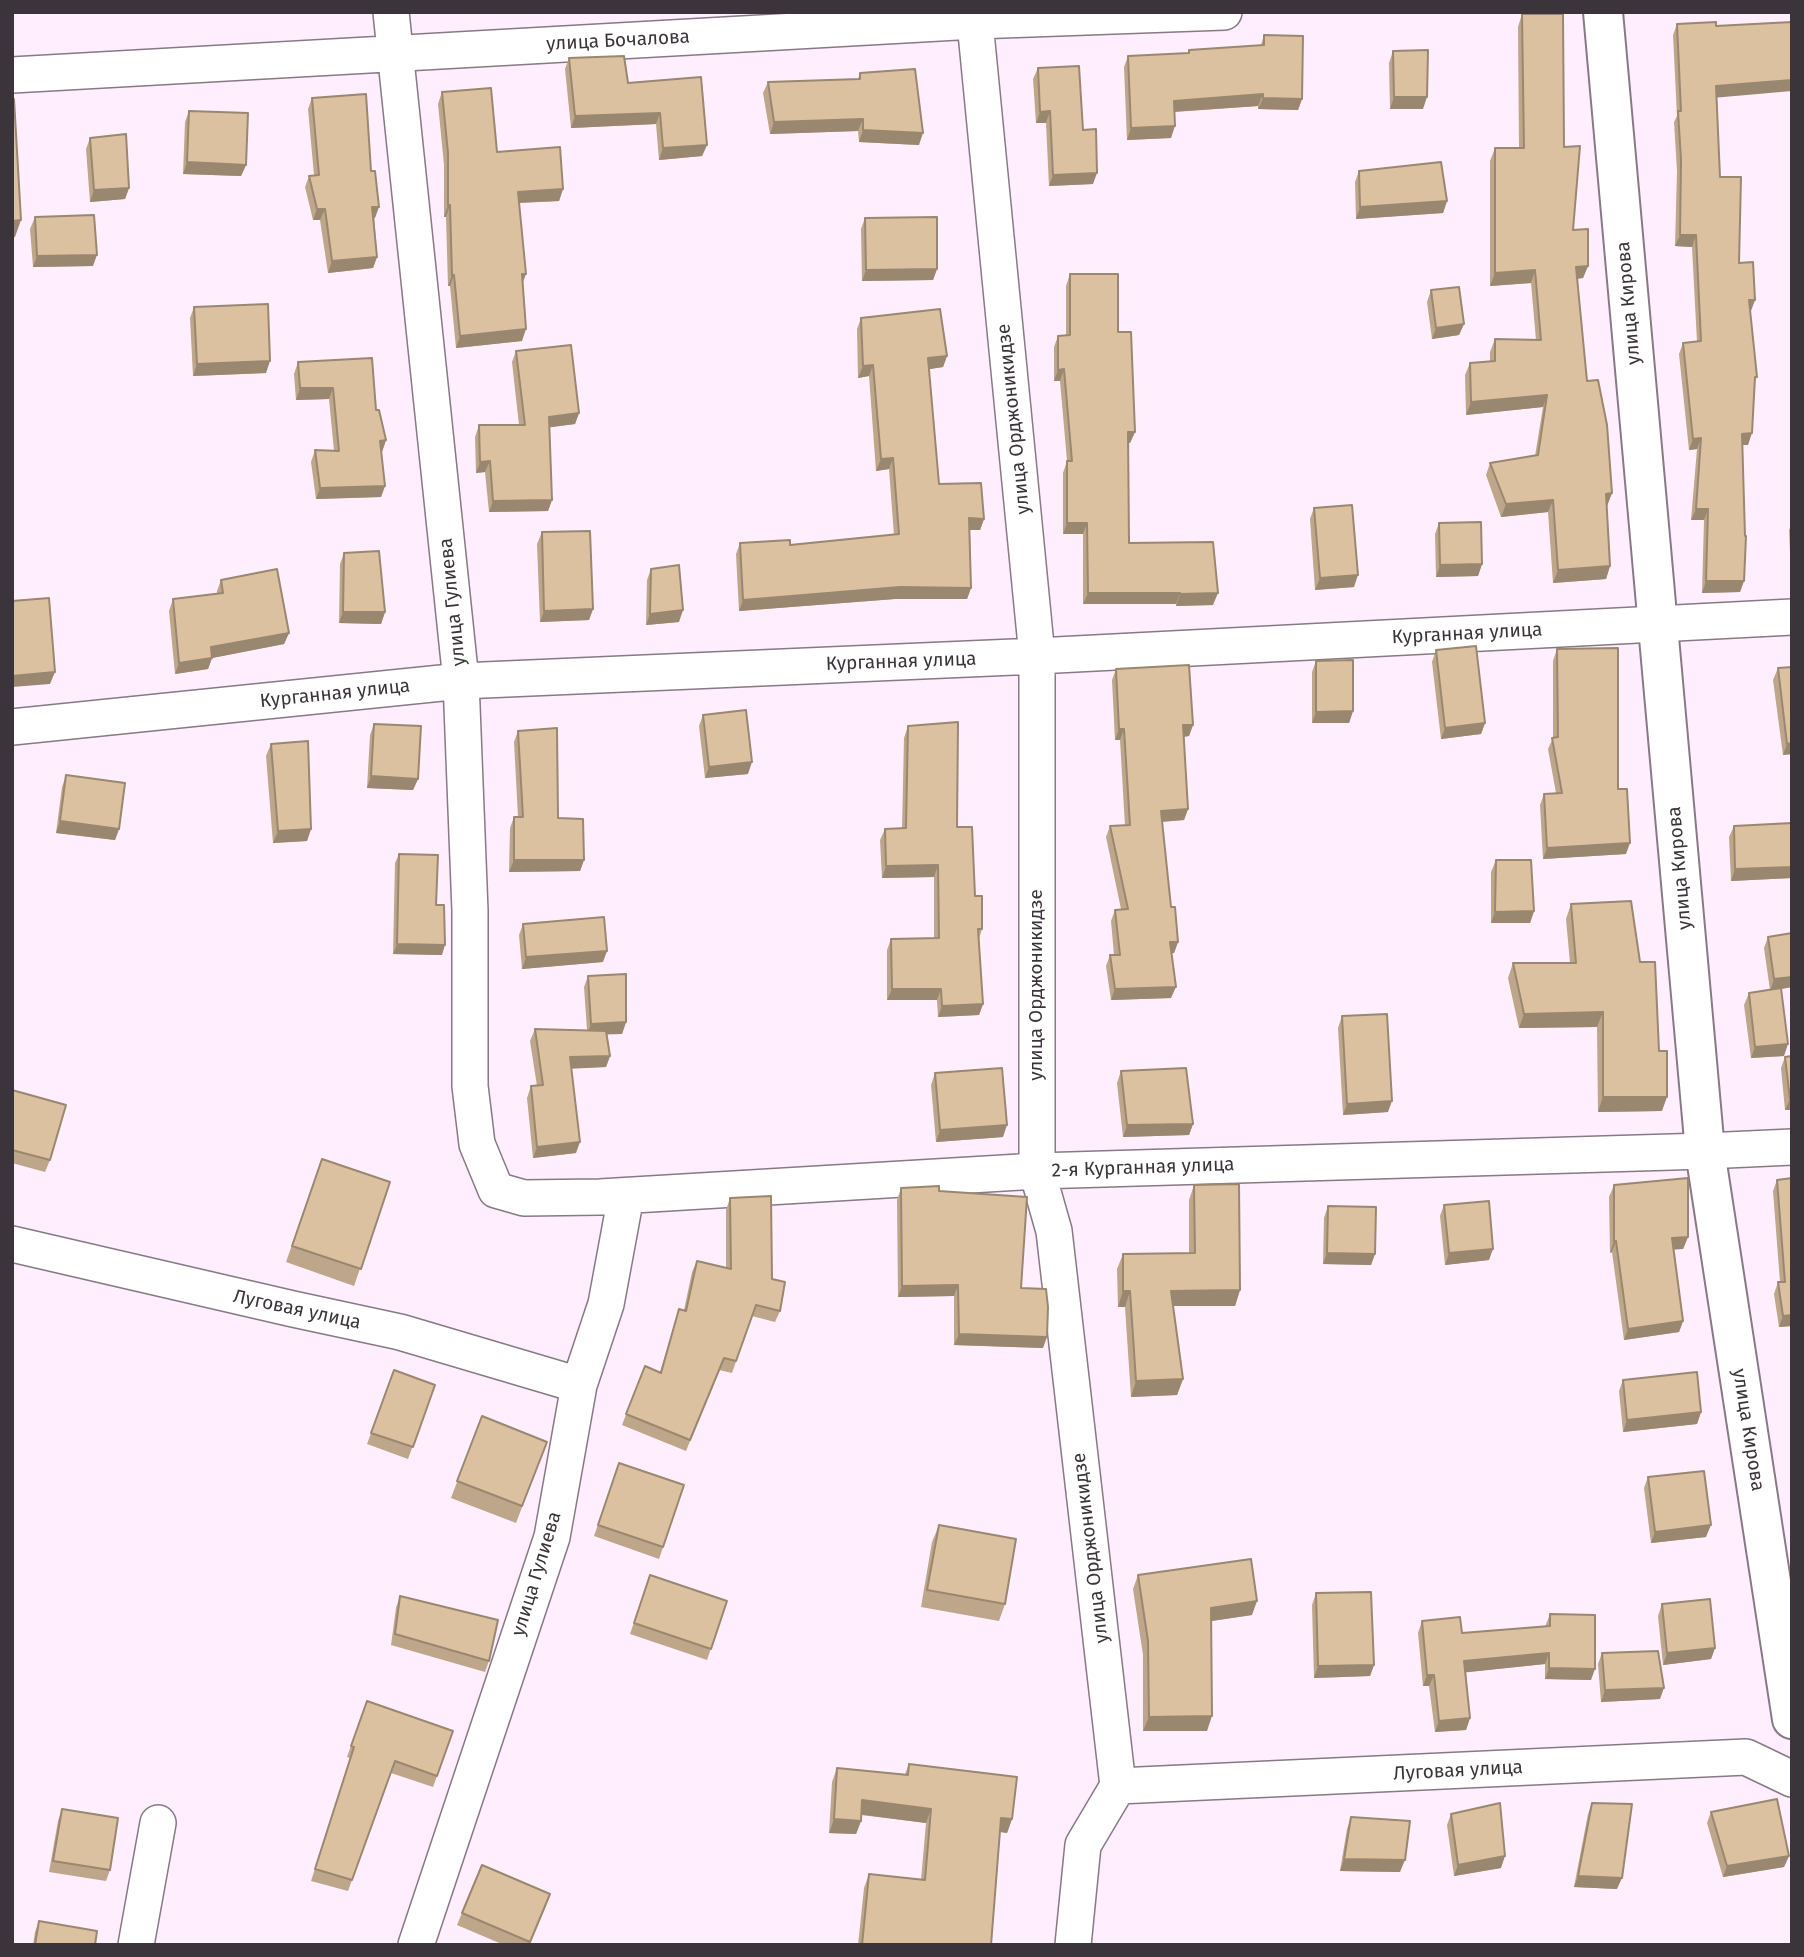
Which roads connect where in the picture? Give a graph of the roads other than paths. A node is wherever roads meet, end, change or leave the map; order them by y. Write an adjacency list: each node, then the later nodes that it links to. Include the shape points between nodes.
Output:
1 (391, 12): 5 (street, улица Гулиева)
2 (1224, 12): 4 (street, улица Бочалова)
3 (1603, 12): 8 (street, улица Кирова)
4 (974, 17): 5 (street, улица Бочалова); 9 (street, улица Орджоникидзе)
5 (395, 54): 6 (street, улица Бочалова); 10 (street, улица Гулиева)
6 (12, 75)
7 (1792, 617): 8 (street, Курганная улица)
8 (1658, 624): 9 (street, Курганная улица); 13 (street, улица Кирова)
9 (1037, 656): 10 (street, Курганная улица); 14 (street, улица Орджоникидзе)
10 (461, 681): 11 (street, Курганная улица); 15 (street, улица Гулиева, via 470,911 470,1086 477,1144)
11 (12, 727)
12 (1792, 1147): 13 (street, 2-я Курганная улица)
13 (1705, 1151): 14 (street, 2-я Курганная улица); 19 (street, улица Кирова)
14 (1037, 1171): 16 (street, 2-я Курганная улица); 21 (street, улица Орджоникидзе, via 1054,1231)
15 (496, 1190): 16 (street, 2-я Курганная улица, via 524,1198)
16 (626, 1195): 18 (street, улица Гулиева, via 606,1304)
17 (12, 1244): 18 (street, Луговая улица, via 400,1332)
18 (579, 1385): 24 (street, улица Гулиева, via 552,1537)
19 (1792, 1719)
20 (1792, 1779): 21 (street, Луговая улица, via 1746,1757)
21 (1118, 1786): 25 (street, via 1083,1845)
22 (158, 1823): 23 (street)
23 (136, 1945)
24 (416, 1945)
25 (1073, 1945)

